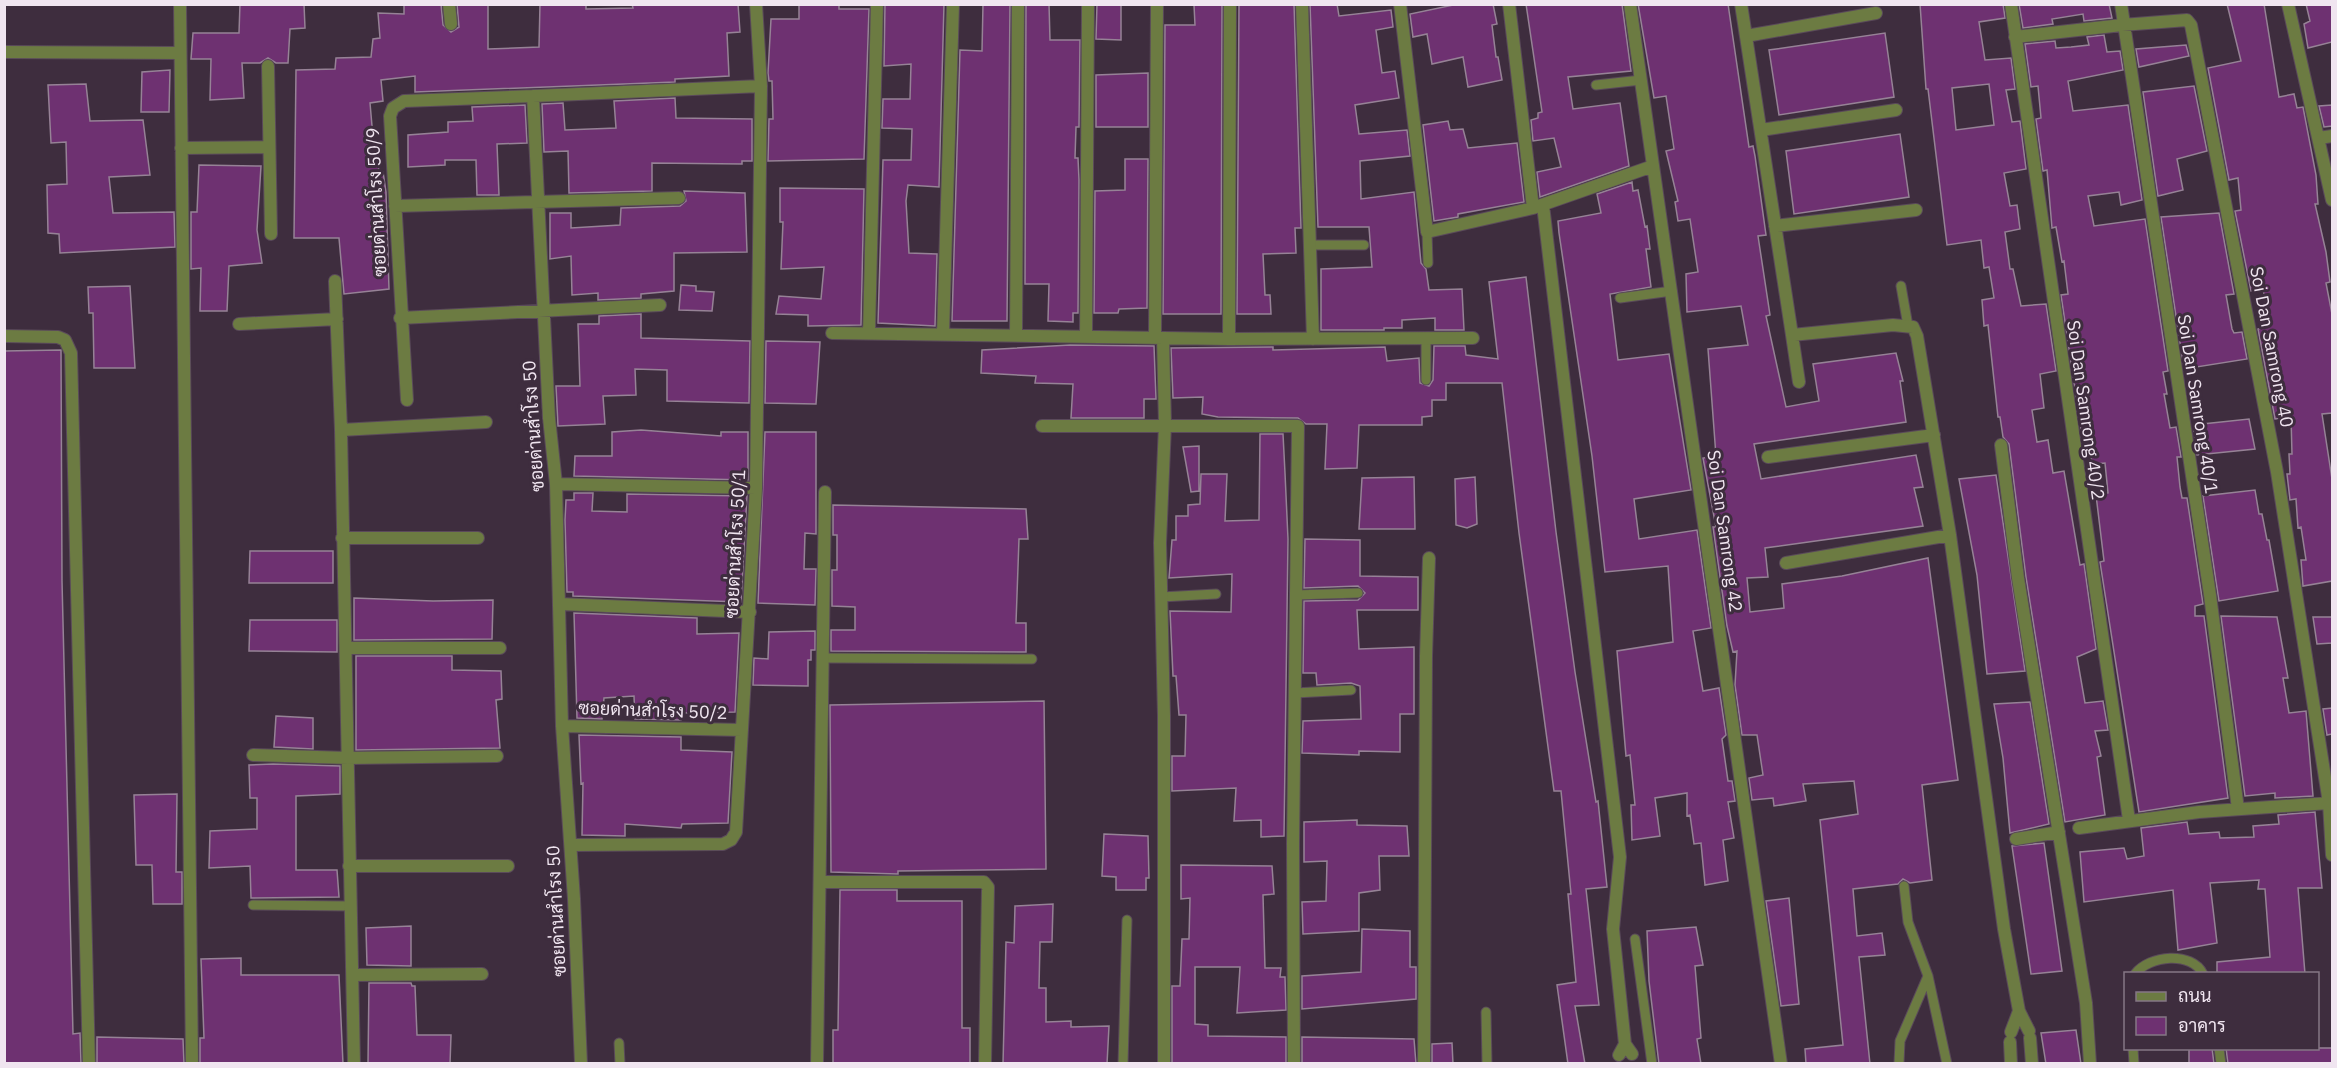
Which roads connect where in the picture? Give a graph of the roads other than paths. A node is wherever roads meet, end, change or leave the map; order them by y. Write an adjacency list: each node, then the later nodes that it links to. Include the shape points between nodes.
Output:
1 (180, 4): 24 (street)
2 (449, 4): 19 (street)
3 (756, 4): 28 (street)
4 (877, 4): 60 (street)
5 (953, 4): 61 (street)
6 (1018, 4): 62 (street)
7 (1088, 4): 65 (street)
8 (1157, 4): 66 (street)
9 (1230, 4): 69 (street)
10 (1302, 4): 46 (street)
11 (1401, 4): 44 (street)
12 (1509, 4): 41 (street)
13 (1630, 4): 26 (street, Soi Dan Samrong 42)
14 (1741, 4): 21 (street)
15 (2010, 4): 22 (street, Soi Dan Samrong 40/2)
16 (2121, 4): 20 (street, Soi Dan Samrong 40/1)
17 (2288, 4): 33 (street)
18 (1876, 14): 21 (street)
19 (451, 24)
20 (2122, 25): 22 (street, Soi Dan Samrong 40); 106 (street, Soi Dan Samrong 40, via 2187,20 2193,31 2277,472); 107 (street, Soi Dan Samrong 40/1, via 2210,595)
21 (1746, 36): 31 (street)
22 (2015, 38): 108 (street, Soi Dan Samrong 40/2)
23 (4, 52): 24 (street)
24 (180, 53): 35 (street)
25 (268, 66): 34 (street)
26 (1641, 80): 27 (lane); 36 (street, Soi Dan Samrong 42)
27 (1596, 85)
28 (761, 86): 29 (street); 82 (street, ซอยด่านสำโรง 50/1)
29 (533, 96): 39 (street, ซอยด่านสำโรง 50); 40 (street, ซอยด่านสำโรง 50/9, via 397,104 390,116)
30 (1896, 110): 31 (street)
31 (1761, 130): 43 (street)
32 (2332, 136): 33 (street)
33 (2319, 138): 38 (street)
34 (269, 147): 35 (street); 45 (street)
35 (181, 148): 133 (street)
36 (1653, 166): 41 (street); 51 (street, Soi Dan Samrong 42)
37 (679, 198): 39 (street)
38 (2332, 200)
39 (537, 201): 40 (street); 54 (street, ซอยด่านสำโรง 50)
40 (395, 206): 55 (street, ซอยด่านสำโรง 50/9)
41 (1538, 207): 44 (street); 130 (street, via 1620,857 1613,929)
42 (1916, 210): 43 (street)
43 (1775, 226): 63 (street)
44 (1427, 232): 48 (lane)
45 (271, 234)
46 (1310, 245): 47 (lane); 70 (street)
47 (1364, 245)
48 (1428, 263)
49 (335, 281): 56 (street)
50 (1901, 286): 58 (lane)
51 (1672, 291): 52 (lane); 145 (street, Soi Dan Samrong 42)
52 (1620, 298)
53 (660, 305): 54 (street)
54 (544, 312): 55 (street); 81 (street, ซอยด่านสำโรง 50)
55 (400, 318): 73 (street, ซอยด่านสำโรง 50/9)
56 (337, 320): 57 (street); 77 (street)
57 (239, 324)
58 (1908, 326): 63 (street); 78 (street, via 1913,327 1921,350)
59 (832, 333): 60 (street)
60 (869, 333): 61 (street)
61 (943, 334): 62 (street)
62 (1016, 335): 65 (street)
63 (1792, 335): 72 (street)
64 (4, 336): 132 (street, via 58,337 69,345 71,353)
65 (1086, 337): 66 (street)
66 (1159, 338): 69 (street); 75 (street)
67 (1426, 338): 68 (street); 70 (street); 71 (lane)
68 (1473, 338)
69 (1229, 339): 70 (street)
70 (1313, 339)
71 (1426, 380)
72 (1799, 382)
73 (406, 400)
74 (486, 422): 77 (street)
75 (1165, 425): 76 (street); 91 (street, via 1298,426); 92 (street)
76 (1042, 426)
77 (341, 430): 85 (street)
78 (1934, 435): 80 (street); 84 (street)
79 (2001, 445): 110 (street)
80 (1768, 457)
81 (556, 484): 82 (street); 93 (street, ซอยด่านสำโรง 50)
82 (756, 488): 94 (street, ซอยด่านสำโรง 50/1)
83 (825, 492): 97 (street)
84 (1950, 535): 88 (street); 127 (street)
85 (342, 538): 86 (street); 95 (street)
86 (477, 538)
87 (1429, 558): 142 (street)
88 (1786, 563)
89 (1358, 593): 91 (lane)
90 (1216, 594): 92 (lane)
91 (1295, 595): 100 (street)
92 (1161, 597): 140 (street)
93 (560, 604): 94 (street); 101 (street, ซอยด่านสำโรง 50)
94 (750, 612): 102 (street, ซอยด่านสำโรง 50/1)
95 (346, 648): 96 (street); 105 (street)
96 (500, 648)
97 (822, 658): 98 (lane); 116 (street)
98 (1032, 659)
99 (1351, 690): 100 (lane)
100 (1295, 693): 141 (street)
101 (562, 726): 102 (street, ซอยด่านสำโรง 50/2); 112 (street, ซอยด่านสำโรง 50)
102 (742, 730): 112 (street, ซอยด่านสำโรง 50/1, via 735,832 731,840 723,844)
103 (253, 755): 105 (street)
104 (497, 756): 105 (street)
105 (348, 758): 114 (street)
106 (2329, 803): 107 (street); 113 (street, Soi Dan Samrong 40)
107 (2238, 809): 108 (street)
108 (2129, 820): 109 (street)
109 (2079, 828)
110 (2059, 832): 111 (street); 149 (street, via 2090,1027)
111 (2016, 839)
112 (571, 845): 135 (street, ซอยด่านสำโรง 50)
113 (2332, 855)
114 (349, 866): 115 (street); 119 (street)
115 (508, 867)
116 (820, 882): 137 (street); 138 (street, via 984,882 988,887)
117 (1904, 886): 126 (lane, via 1908,922)
118 (253, 905): 119 (lane)
119 (351, 906): 125 (street)
120 (1127, 920): 139 (lane)
121 (1635, 939): 144 (lane)
122 (2138, 972): 123 (lane, via 2156,961 2187,958)
123 (2202, 972)
124 (482, 974): 125 (street)
125 (353, 975): 134 (street)
126 (1928, 976): 131 (lane, via 1900,1041); 146 (lane)
127 (2019, 1011): 147 (street, via 2011,1037); 148 (street, via 2030,1035)
128 (1486, 1012): 143 (lane)
129 (619, 1043): 136 (lane)
130 (1625, 1051)
131 (1899, 1062)
132 (89, 1064)
133 (192, 1064)
134 (354, 1064)
135 (581, 1064)
136 (620, 1064)
137 (817, 1064)
138 (986, 1064)
139 (1123, 1064)
140 (1164, 1064)
141 (1294, 1064)
142 (1424, 1064)
143 (1487, 1064)
144 (1652, 1064)
145 (1781, 1064)
146 (1947, 1064)
147 (2011, 1064)
148 (2032, 1064)
149 (2090, 1064)

